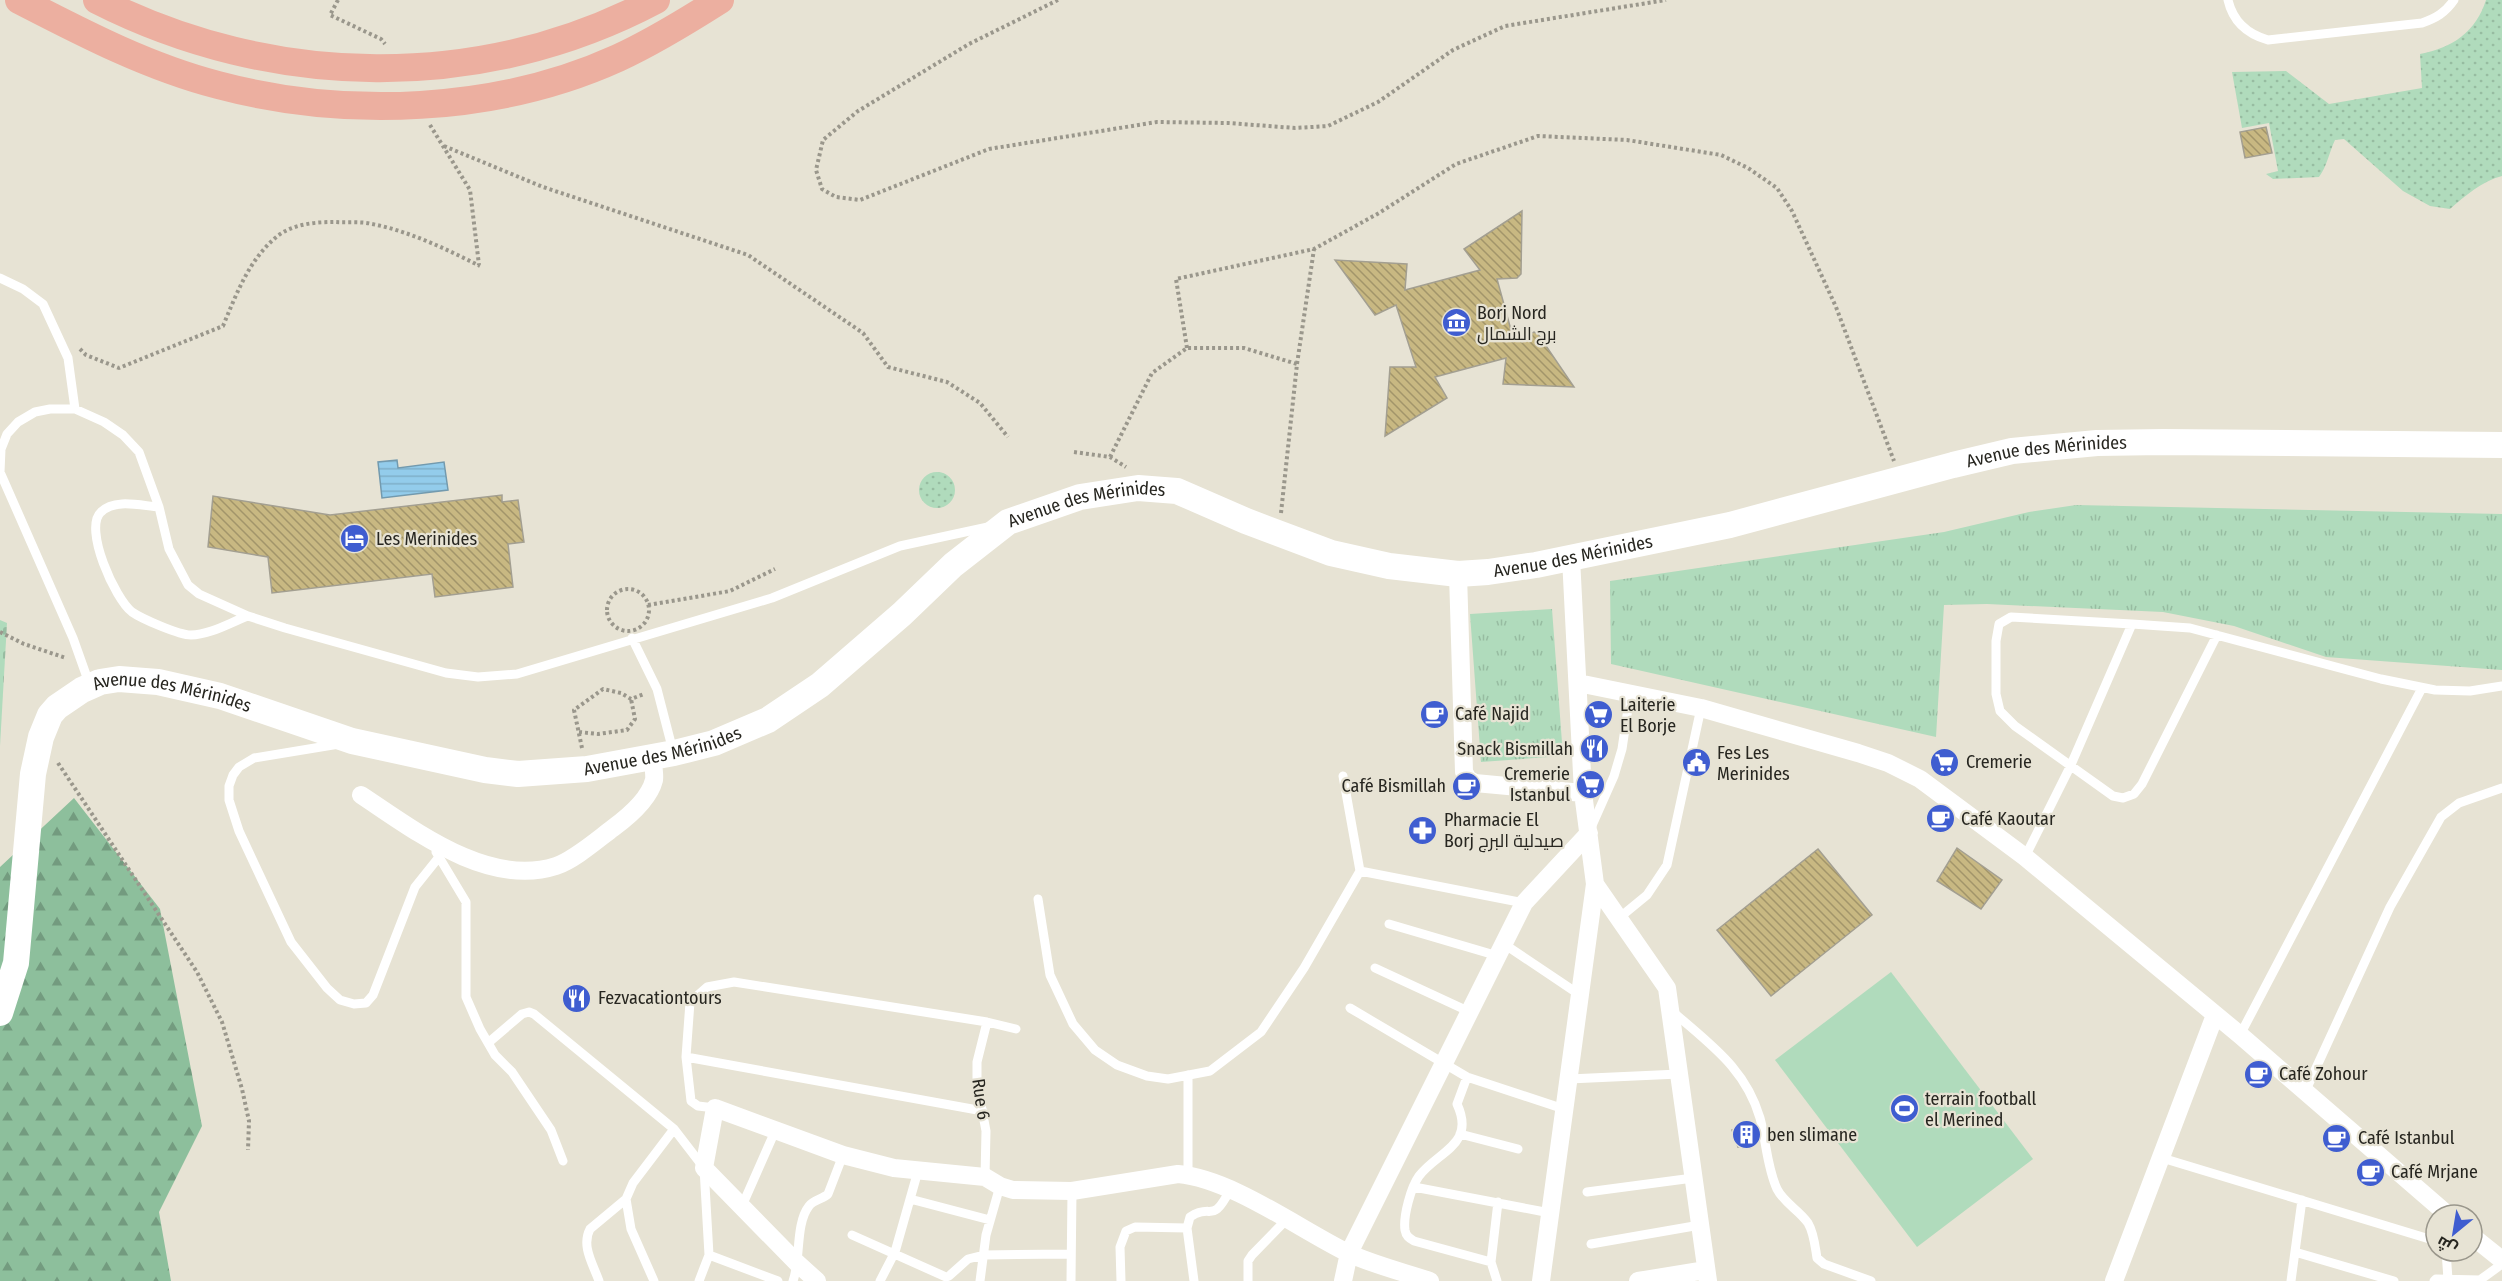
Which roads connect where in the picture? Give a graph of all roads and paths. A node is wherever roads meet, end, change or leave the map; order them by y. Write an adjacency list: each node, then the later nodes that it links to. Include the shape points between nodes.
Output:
1 (19, 0): 11 (main road, via 129,54 218,85 299,100)
2 (97, 0): 10 (main road, via 177,34 263,57 337,68)
3 (338, 0): 10 (path, via 330,15 381,39)
4 (656, 0): 10 (main road, via 557,43 454,64)
5 (720, 0): 11 (main road, via 617,58 574,74 477,100)
6 (1058, 0): 7 (path, via 969,44 858,111 823,140 816,170 822,189 836,197 860,200 989,149 1156,122 1328,126 1378,102 1453,50 1506,26)
7 (1666, 0)
8 (2228, 0): 9 (lane, via 2243,28 2268,40 2422,23 2436,18)
9 (2454, 0)
10 (406, 69)
11 (418, 105): 12 (path)
12 (444, 146): 15 (path, via 470,190 480,266 371,223 313,222 275,237 240,284 223,326 134,364 120,368 86,355); 20 (path, via 553,191 748,255 863,333 888,367 947,382 980,403)
13 (1314, 249): 16 (path, via 1176,279); 17 (path); 23 (path, via 1456,164 1538,136 1627,140 1721,155 1777,188 1792,211 1836,307)
14 (0, 278): 15 (lane, via 43,304)
15 (54, 327): 18 (lane, via 68,358)
16 (1187, 348): 17 (path, via 1244,348); 22 (path, via 1152,373)
17 (1297, 364): 26 (path)
18 (75, 410): 19 (lane, via 35,412); 24 (lane, via 104,422 139,452)
19 (4, 433): 36 (lane, via 0,472)
20 (1008, 437)
21 (2502, 445): 23 (main road, Avenue des Mérinides, via 2097,443 2012,451)
22 (1110, 457)
23 (1901, 478): 27 (main road, Avenue des Mérinides, via 1730,525)
24 (159, 507): 31 (lane, via 169,549 188,585); 31 (lane, via 122,504 102,511 96,519 97,540 108,578 130,611 191,635)
25 (1008, 522): 26 (main road, Avenue des Mérinides, via 1080,497 1151,488 1186,494); 35 (lane, via 900,546 772,598); 49 (main road, Avenue des Mérinides, via 953,565 807,695 747,730)
26 (1279, 534): 29 (main road, Avenue des Mérinides, via 1360,560)
27 (1571, 558): 29 (main road, Avenue des Mérinides, via 1509,570); 37 (street)
28 (775, 569): 30 (path, via 730,591 648,605 640,593 626,589 609,601)
29 (1458, 574): 53 (street, via 1464,772 1468,780)
30 (608, 615)
31 (248, 616): 35 (lane, via 447,673 478,677 517,674)
32 (2132, 624): 34 (lane, via 2190,628); 50 (lane); 50 (lane, via 2011,617 1999,624 1996,694 2000,711)
33 (0, 632): 36 (path, via 50,654)
34 (2217, 635): 40 (lane); 50 (lane, via 2134,795 2113,796)
35 (632, 638): 41 (lane)
36 (80, 661): 38 (lane)
37 (1578, 683): 42 (street); 53 (street)
38 (90, 686): 46 (main road, Avenue des Mérinides, via 57,707); 47 (main road, Avenue des Mérinides, via 119,680 170,685 220,696)
39 (2502, 686): 40 (lane, via 2453,692)
40 (2422, 688): 75 (lane)
41 (657, 689): 43 (path); 49 (lane)
42 (1630, 695): 44 (street); 55 (lane, via 1617,767)
43 (631, 699): 45 (path, via 635,719 627,730); 45 (path, via 603,689 574,710)
44 (1701, 708): 58 (street, via 1888,763 1946,797); 63 (lane, via 1667,865 1647,895)
45 (579, 732): 48 (path)
46 (40, 737): 71 (main road, Avenue des Mérinides, via 33,774 16,963); 91 (path, via 191,962 222,1022 249,1121)
47 (352, 741): 49 (main road, Avenue des Mérinides, via 518,774 587,769); 57 (lane, via 254,758 239,766 229,786 229,800 240,831 291,942 340,1000 366,1003 373,995 415,887)
48 (583, 749)
49 (663, 756): 56 (street, via 650,790 628,817 557,866 524,871 481,865)
50 (2070, 766): 58 (lane)
51 (1343, 776): 59 (lane)
52 (2502, 788): 83 (lane, via 2459,803 2441,817 2390,907)
53 (1583, 793): 55 (street)
54 (361, 795): 56 (street)
55 (1589, 833): 60 (street); 62 (street)
56 (427, 838): 57 (lane)
57 (439, 857): 76 (lane, via 466,902 466,997)
58 (2025, 858): 72 (street)
59 (1360, 871): 62 (lane); 80 (lane, via 1304,968 1261,1032 1210,1071)
60 (1595, 884): 63 (street); 67 (street)
61 (1038, 899): 80 (lane, via 1050,975 1073,1024 1095,1050 1118,1065 1147,1076 1168,1079)
62 (1524, 903): 65 (street)
63 (1619, 918): 69 (street, via 1667,988)
64 (1389, 924): 65 (lane)
65 (1501, 950): 67 (lane); 70 (street)
66 (1375, 968): 70 (lane)
67 (1581, 995): 82 (street)
68 (1350, 1008): 78 (lane)
69 (1670, 1009): 79 (street); 149 (lane, via 1737,1069 1748,1086 1764,1132 1774,1183 1783,1199 1807,1221 1816,1258)
70 (1470, 1012): 78 (street)
71 (0, 1013)
72 (2215, 1015): 75 (street); 93 (street)
73 (987, 1022): 74 (lane); 77 (lane, via 734,982 706,987 690,1002); 86 (lane, Rue 6, via 977,1062)
74 (1016, 1029)
75 (2240, 1035): 83 (street)
76 (488, 1043): 87 (lane, via 522,1014 534,1014); 94 (lane, via 551,1130)
77 (686, 1057): 84 (lane, via 691,1101); 86 (lane)
78 (1444, 1062): 81 (lane); 120 (street)
79 (1679, 1074): 82 (lane); 98 (street)
80 (1188, 1075): 97 (lane)
81 (1467, 1077): 85 (lane); 89 (lane, via 1457,1104 1462,1113)
82 (1569, 1079): 85 (street)
83 (2305, 1093): 108 (street)
84 (715, 1108): 88 (street); 95 (street)
85 (1564, 1109): 110 (street)
86 (983, 1111): 99 (lane, Rue 6)
87 (674, 1129): 95 (lane); 104 (lane, via 633,1183)
88 (776, 1129): 92 (street); 109 (lane)
89 (1460, 1134): 90 (lane); 100 (lane, via 1452,1148 1422,1172)
90 (1518, 1149)
91 (248, 1150)
92 (843, 1155): 96 (street); 127 (lane, via 828,1194 810,1204 804,1216)
93 (2162, 1158): 106 (lane); 150 (street)
94 (563, 1161)
95 (704, 1168): 109 (street); 123 (lane)
96 (918, 1171): 99 (street); 105 (lane)
97 (1188, 1175): 101 (street); 102 (street)
98 (1693, 1178): 103 (lane); 113 (street)
99 (993, 1182): 102 (street, via 1013,1190); 112 (lane, Rue 6)
100 (1414, 1187): 107 (lane); 125 (lane, via 1405,1220 1407,1236)
101 (1230, 1190): 111 (street); 114 (lane, via 1220,1209 1193,1215)
102 (1072, 1191): 122 (lane)
103 (1587, 1192)
104 (626, 1199): 132 (lane, via 587,1235 585,1242); 133 (lane, via 631,1229)
105 (910, 1199): 112 (lane); 121 (lane)
106 (2302, 1200): 116 (lane); 119 (lane)
107 (1498, 1202): 110 (lane); 125 (lane)
108 (2434, 1203)
109 (742, 1206): 127 (street)
110 (1550, 1213): 147 (street)
111 (1287, 1219): 120 (street); 143 (lane, via 1248,1261)
112 (990, 1220): 124 (lane, Rue 6)
113 (1700, 1225): 117 (lane); 130 (street)
114 (1187, 1228): 141 (lane, via 1135,1227 1126,1231 1120,1247); 142 (lane)
115 (852, 1235): 121 (lane)
116 (2424, 1238)
117 (1590, 1244)
118 (2484, 1246): 126 (street)
119 (2295, 1252): 151 (lane); 152 (lane)
120 (1349, 1253): 129 (street); 144 (street)
121 (894, 1254): 124 (lane, via 946,1277 968,1259); 138 (lane)
122 (1069, 1254): 124 (lane); 140 (lane)
123 (709, 1255): 134 (lane); 135 (lane)
124 (984, 1255): 139 (lane, Rue 6)
125 (1491, 1262): 146 (lane)
126 (2502, 1262): 131 (lane, via 2480,1280)
127 (797, 1263): 136 (lane); 137 (street)
128 (2447, 1263): 131 (lane)
129 (1392, 1275): 145 (street)
130 (1707, 1275): 148 (street)
131 (2448, 1279): 153 (lane)
132 (599, 1281)
133 (654, 1281)
134 (699, 1281)
135 (778, 1281)
136 (793, 1281)
137 (817, 1281)
138 (880, 1281)
139 (980, 1281)
140 (1071, 1281)
141 (1121, 1281)
142 (1194, 1281)
143 (1248, 1281)
144 (1343, 1281)
145 (1430, 1281)
146 (1497, 1281)
147 (1541, 1281)
148 (1638, 1281)
149 (1871, 1281)
150 (2114, 1281)
151 (2291, 1281)
152 (2394, 1281)
153 (2434, 1281)

